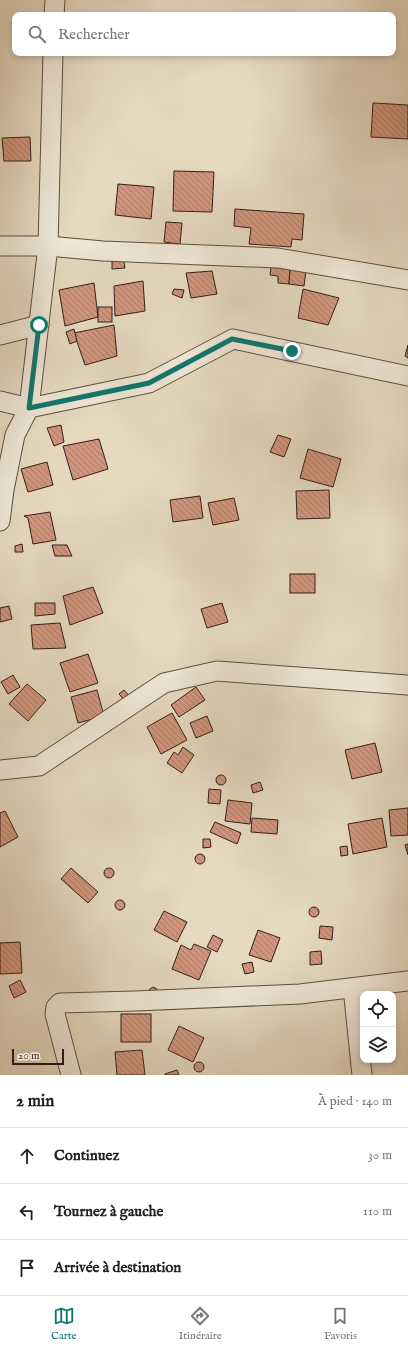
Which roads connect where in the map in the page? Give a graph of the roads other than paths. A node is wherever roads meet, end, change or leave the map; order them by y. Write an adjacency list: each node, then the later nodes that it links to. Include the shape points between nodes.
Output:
1 (55, 0): 2 (street)
2 (54, 12)
3 (53, 56): 5 (street)
4 (0, 246): 5 (street)
5 (48, 246): 6 (street, via 278,258); 7 (street)
6 (408, 280)
7 (39, 325): 8 (street); 11 (street)
8 (0, 335)
9 (408, 376): 11 (street, via 232,339 149,383)
10 (0, 401): 11 (street)
11 (29, 408): 12 (street, via 15,435)
12 (0, 521)
13 (408, 684): 14 (street, via 217,671 164,683 39,766)
14 (0, 770)
15 (408, 981): 16 (street)
16 (353, 988): 17 (street, via 300,994 60,1002 55,1014); 18 (street)
17 (70, 1075)
18 (362, 1075)

